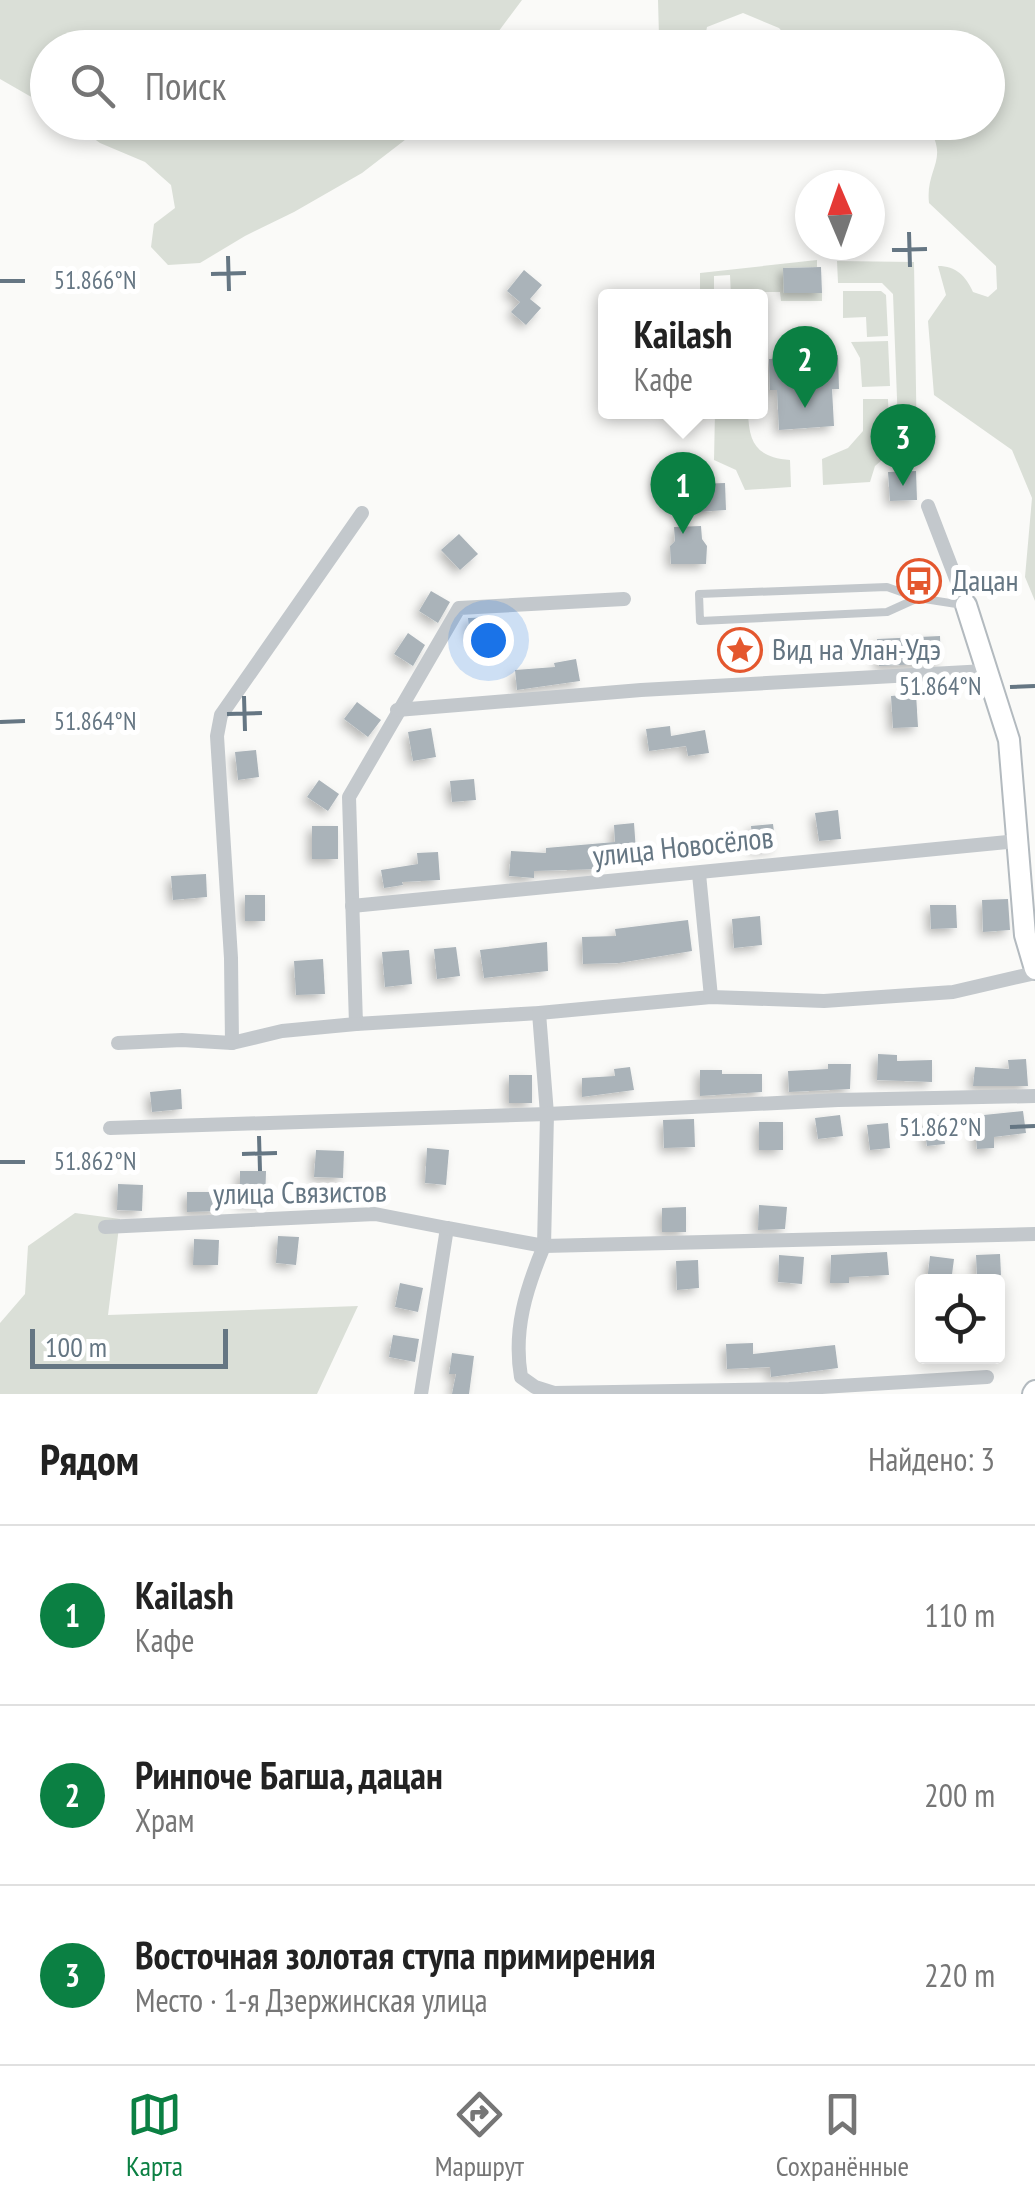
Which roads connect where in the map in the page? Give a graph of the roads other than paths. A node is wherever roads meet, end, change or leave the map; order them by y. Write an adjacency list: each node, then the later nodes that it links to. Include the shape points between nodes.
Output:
1 (928, 506): 5 (street)
2 (362, 512): 16 (street, via 221,714)
3 (918, 598): 3 (lane, via 887,587 698,594 700,621 887,612); 5 (lane)
4 (624, 600): 7 (street, via 459,608)
5 (966, 605): 6 (street)
6 (986, 671): 7 (street); 8 (street, via 1009,740)
7 (397, 710): 10 (street, via 349,797)
8 (1018, 841): 9 (street, улица Новосёлов); 11 (street)
9 (700, 874): 10 (street, улица Новосёлов); 12 (street)
10 (352, 906): 14 (street)
11 (1035, 971): 12 (street, via 953,992 824,1001)
12 (711, 997): 13 (street)
13 (539, 1013): 14 (street); 18 (street)
14 (356, 1024): 16 (street)
15 (118, 1043): 16 (street)
16 (232, 1043)
17 (1035, 1096): 18 (street)
18 (547, 1114): 19 (street); 23 (street)
19 (110, 1128)
20 (105, 1227): 21 (street, улица Связистов, via 375,1214)
21 (447, 1228): 23 (street, улица Связистов); 25 (street)
22 (1035, 1234): 23 (street, улица Связистов)
23 (544, 1246): 24 (street, via 528,1284 517,1353 522,1376 554,1393)
24 (987, 1377)
25 (422, 1394)

